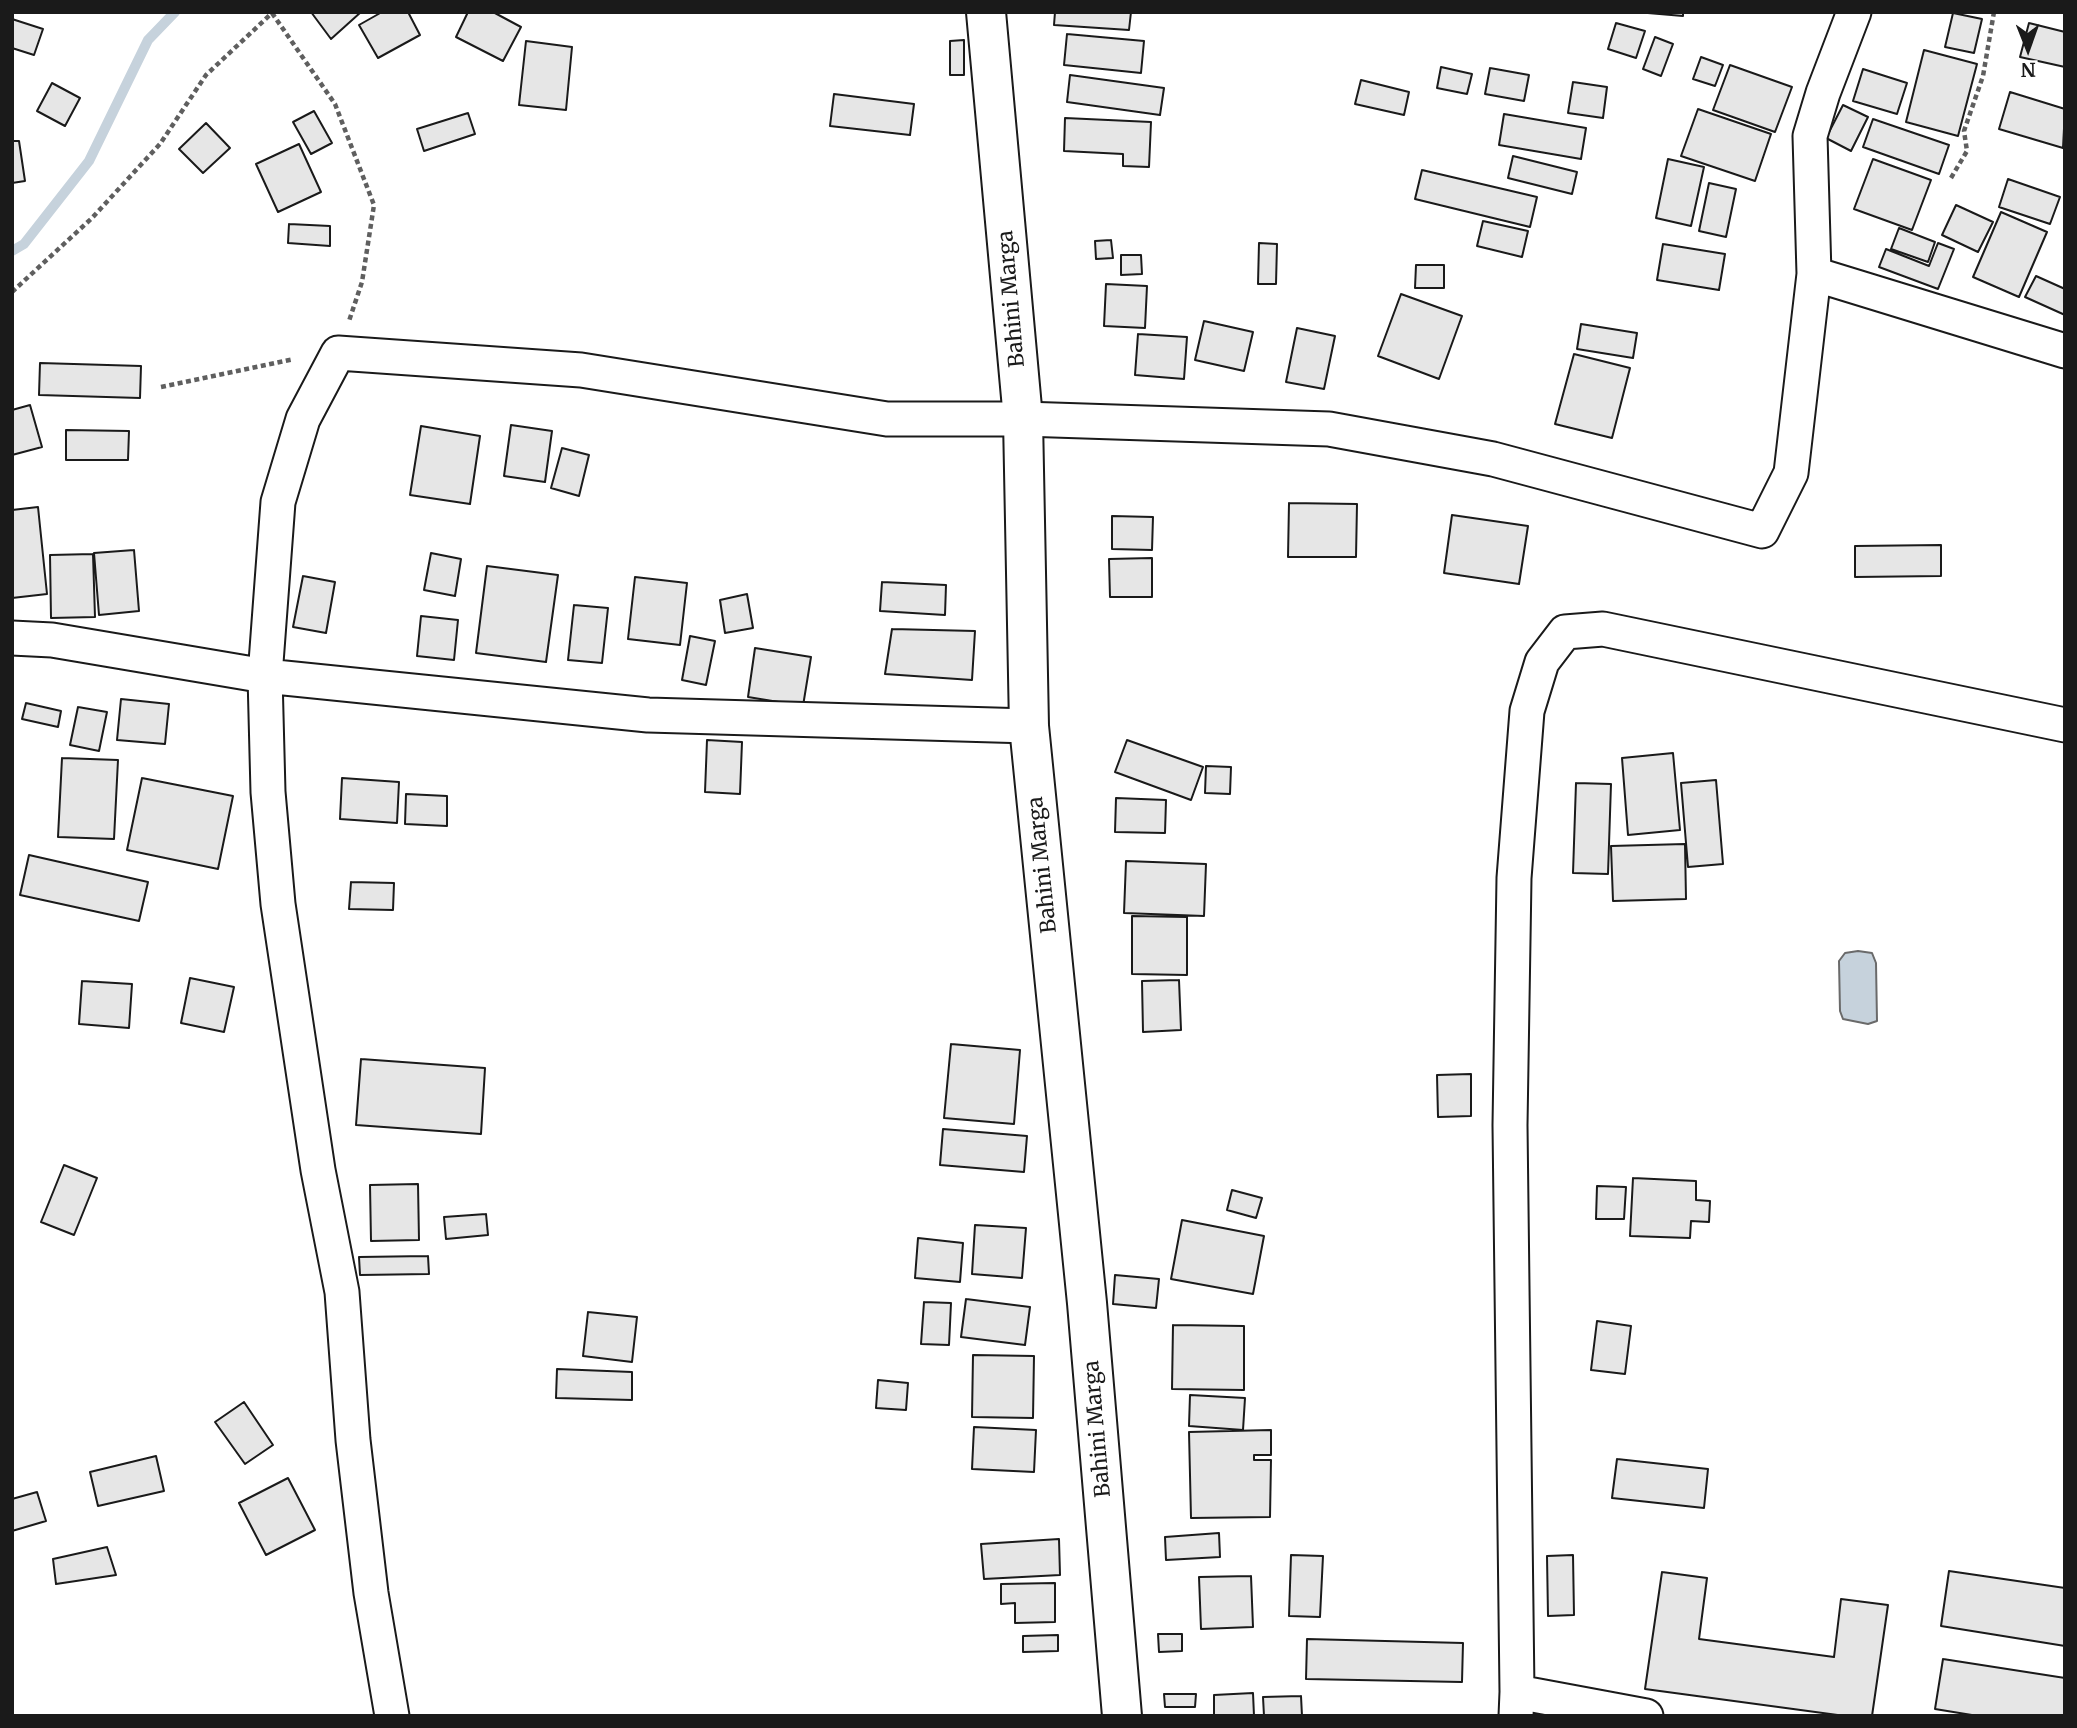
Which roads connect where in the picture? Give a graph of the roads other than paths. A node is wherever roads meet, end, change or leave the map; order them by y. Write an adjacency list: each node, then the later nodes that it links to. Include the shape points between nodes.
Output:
1 (986, 12): 5 (street, Bahini Marga)
2 (1854, 12): 3 (street, via 1810,136)
3 (1814, 274): 4 (street); 5 (street, via 1791,473 1762,531 1493,459 1329,429)
4 (2065, 351)
5 (1023, 419): 7 (street, via 887,419 581,370 338,353 303,419 278,502); 9 (street, Bahini Marga)
6 (12, 638): 7 (street, via 52,640)
7 (265, 676): 9 (street, via 648,715); 11 (street, via 268,792 278,904 318,1170 342,1292 370,1593)
8 (2065, 725): 10 (street, via 1603,629 1566,632 1542,662 1527,711 1514,878 1510,1138)
9 (1029, 726): 12 (street, Bahini Marga, via 1087,1303)
10 (1517, 1704): 13 (street)
11 (392, 1716)
12 (1122, 1716)
13 (1646, 1716)

